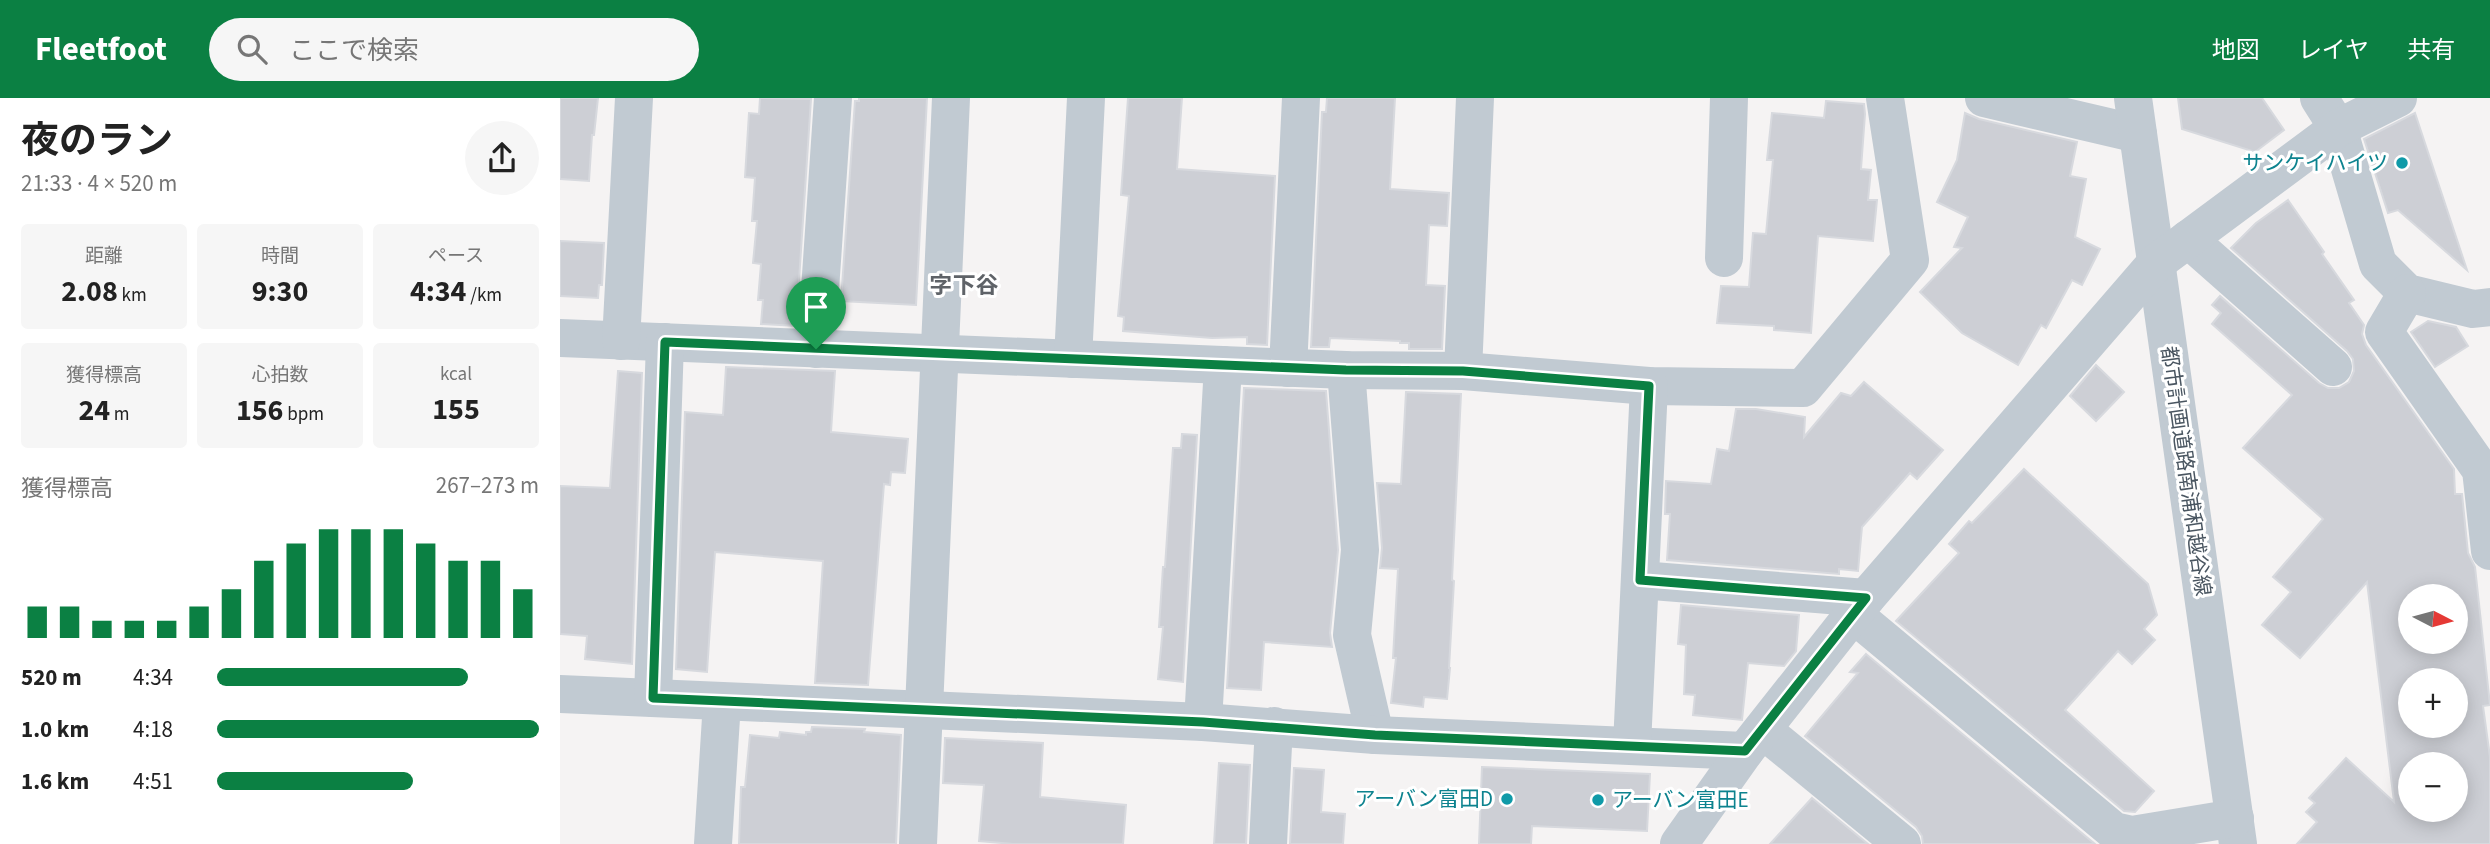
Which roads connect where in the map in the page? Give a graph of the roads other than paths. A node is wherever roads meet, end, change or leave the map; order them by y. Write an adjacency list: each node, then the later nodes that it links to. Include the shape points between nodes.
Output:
1 (634, 98): 19 (street)
2 (832, 98): 21 (street)
3 (951, 98): 22 (street)
4 (1086, 98): 23 (street)
5 (1301, 98): 26 (street)
6 (1475, 98): 28 (street)
7 (1729, 98): 14 (street)
8 (1885, 98): 29 (street, via 1910,260 1803,388)
9 (1984, 98): 12 (street)
10 (2398, 98): 11 (street)
11 (2329, 113): 13 (street); 16 (street, via 2378,264)
12 (2135, 116): 15 (street, 都市計画道路南浦和越谷線)
13 (2188, 239): 15 (street); 25 (street)
14 (1724, 258)
15 (2156, 262): 33 (street); 43 (street, 都市計画道路南浦和越谷線)
16 (2407, 293): 17 (street, via 2473,309); 30 (street, via 2384,332)
17 (2490, 307)
18 (560, 338): 19 (street)
19 (621, 341): 20 (street)
20 (665, 342): 21 (street); 35 (street)
21 (816, 349): 22 (street)
22 (940, 354): 23 (street); 37 (street)
23 (1073, 359): 24 (street)
24 (1223, 365): 26 (street); 38 (street)
25 (2333, 367)
26 (1288, 368): 27 (street)
27 (1346, 370): 28 (street); 40 (street, via 1360,550 1352,635)
28 (1463, 371): 29 (street)
29 (1649, 386): 32 (street)
30 (2487, 471): 31 (street)
31 (2490, 551)
32 (1640, 580): 33 (street); 42 (street)
33 (1860, 606): 41 (street); 43 (street, via 2114,831 2132,835)
34 (560, 694): 35 (street)
35 (653, 698): 36 (street)
36 (722, 702): 37 (street); 44 (street)
37 (924, 709): 38 (street); 45 (street)
38 (1203, 722): 39 (street)
39 (1274, 726): 40 (street); 46 (street)
40 (1375, 735): 42 (street)
41 (1754, 741): 42 (street); 47 (street); 48 (street)
42 (1632, 745)
43 (2237, 831)
44 (713, 844)
45 (918, 844)
46 (1268, 844)
47 (1679, 844)
48 (1902, 844)

